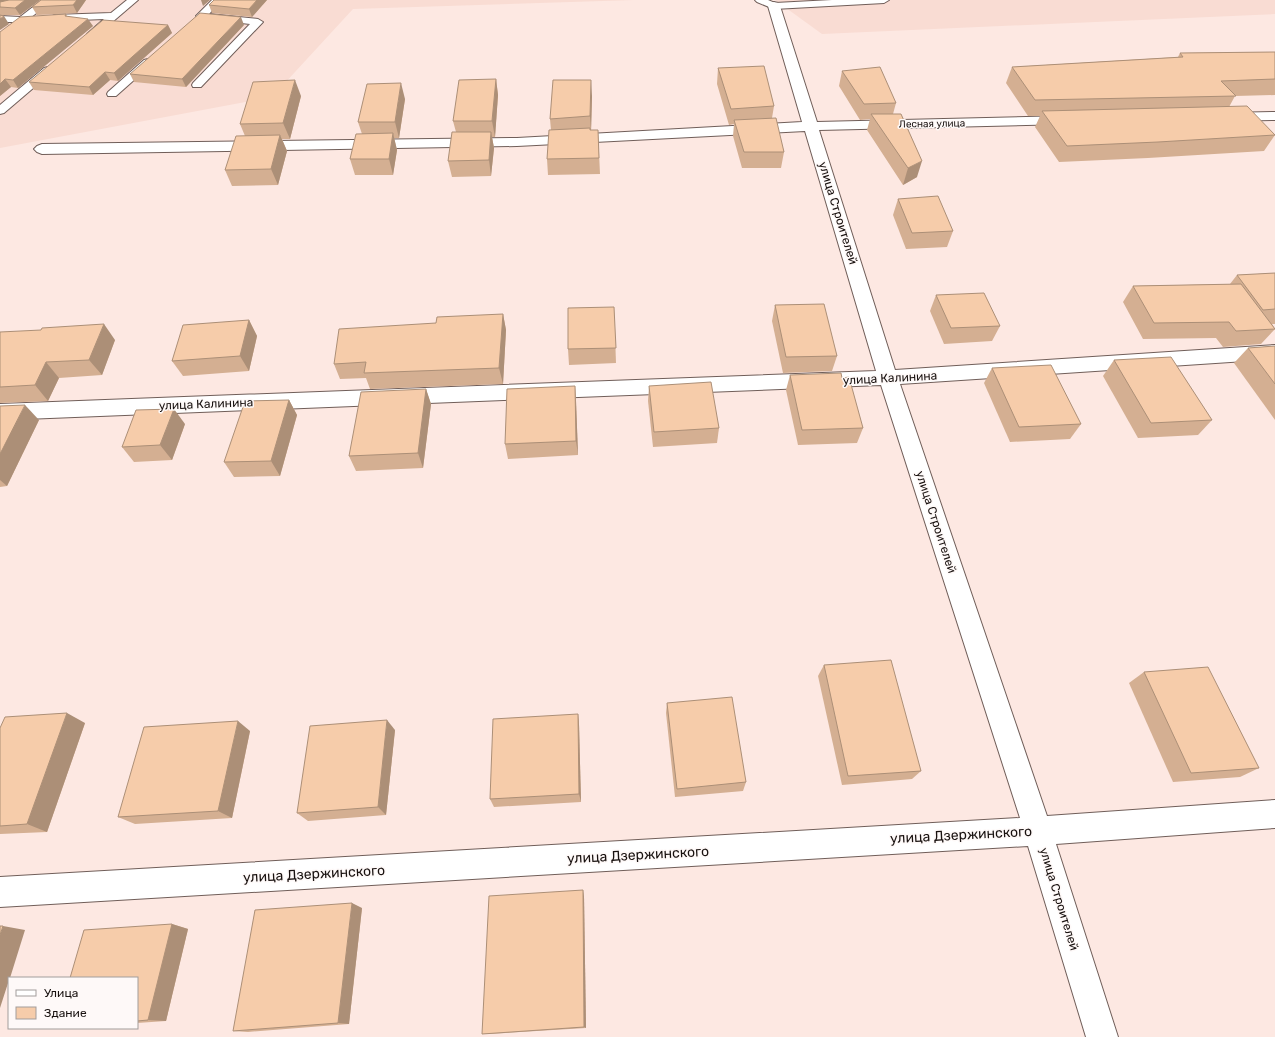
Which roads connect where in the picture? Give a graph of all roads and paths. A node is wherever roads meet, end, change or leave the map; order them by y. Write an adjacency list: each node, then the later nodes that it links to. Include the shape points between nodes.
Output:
1 (48, 0): 8 (lane)
2 (133, 0): 6 (lane)
3 (217, 0): 13 (lane, via 198,18 258,22)
4 (884, 0): 5 (lane)
5 (767, 3): 19 (street, улица Строителей)
6 (114, 16): 8 (lane); 10 (lane)
7 (0, 19): 8 (lane)
8 (22, 20): 9 (lane)
9 (11, 28)
10 (84, 41)
11 (154, 58): 14 (lane)
12 (54, 66): 15 (lane)
13 (197, 85)
14 (112, 94)
15 (0, 111)
16 (1275, 116): 17 (street)
17 (1211, 117)
18 (1083, 120): 19 (street, Лесная улица)
19 (812, 126): 20 (street, Лесная улица, via 517,142); 22 (street, улица Строителей)
20 (42, 149)
21 (1275, 352): 22 (street, улица Калинина)
22 (888, 378): 23 (street, улица Калинина); 25 (street, улица Строителей)
23 (0, 412)
24 (1275, 814): 25 (street, улица Дзержинского)
25 (1038, 831): 26 (street, улица Дзержинского); 27 (street, улица Строителей)
26 (0, 892)
27 (1102, 1037)

